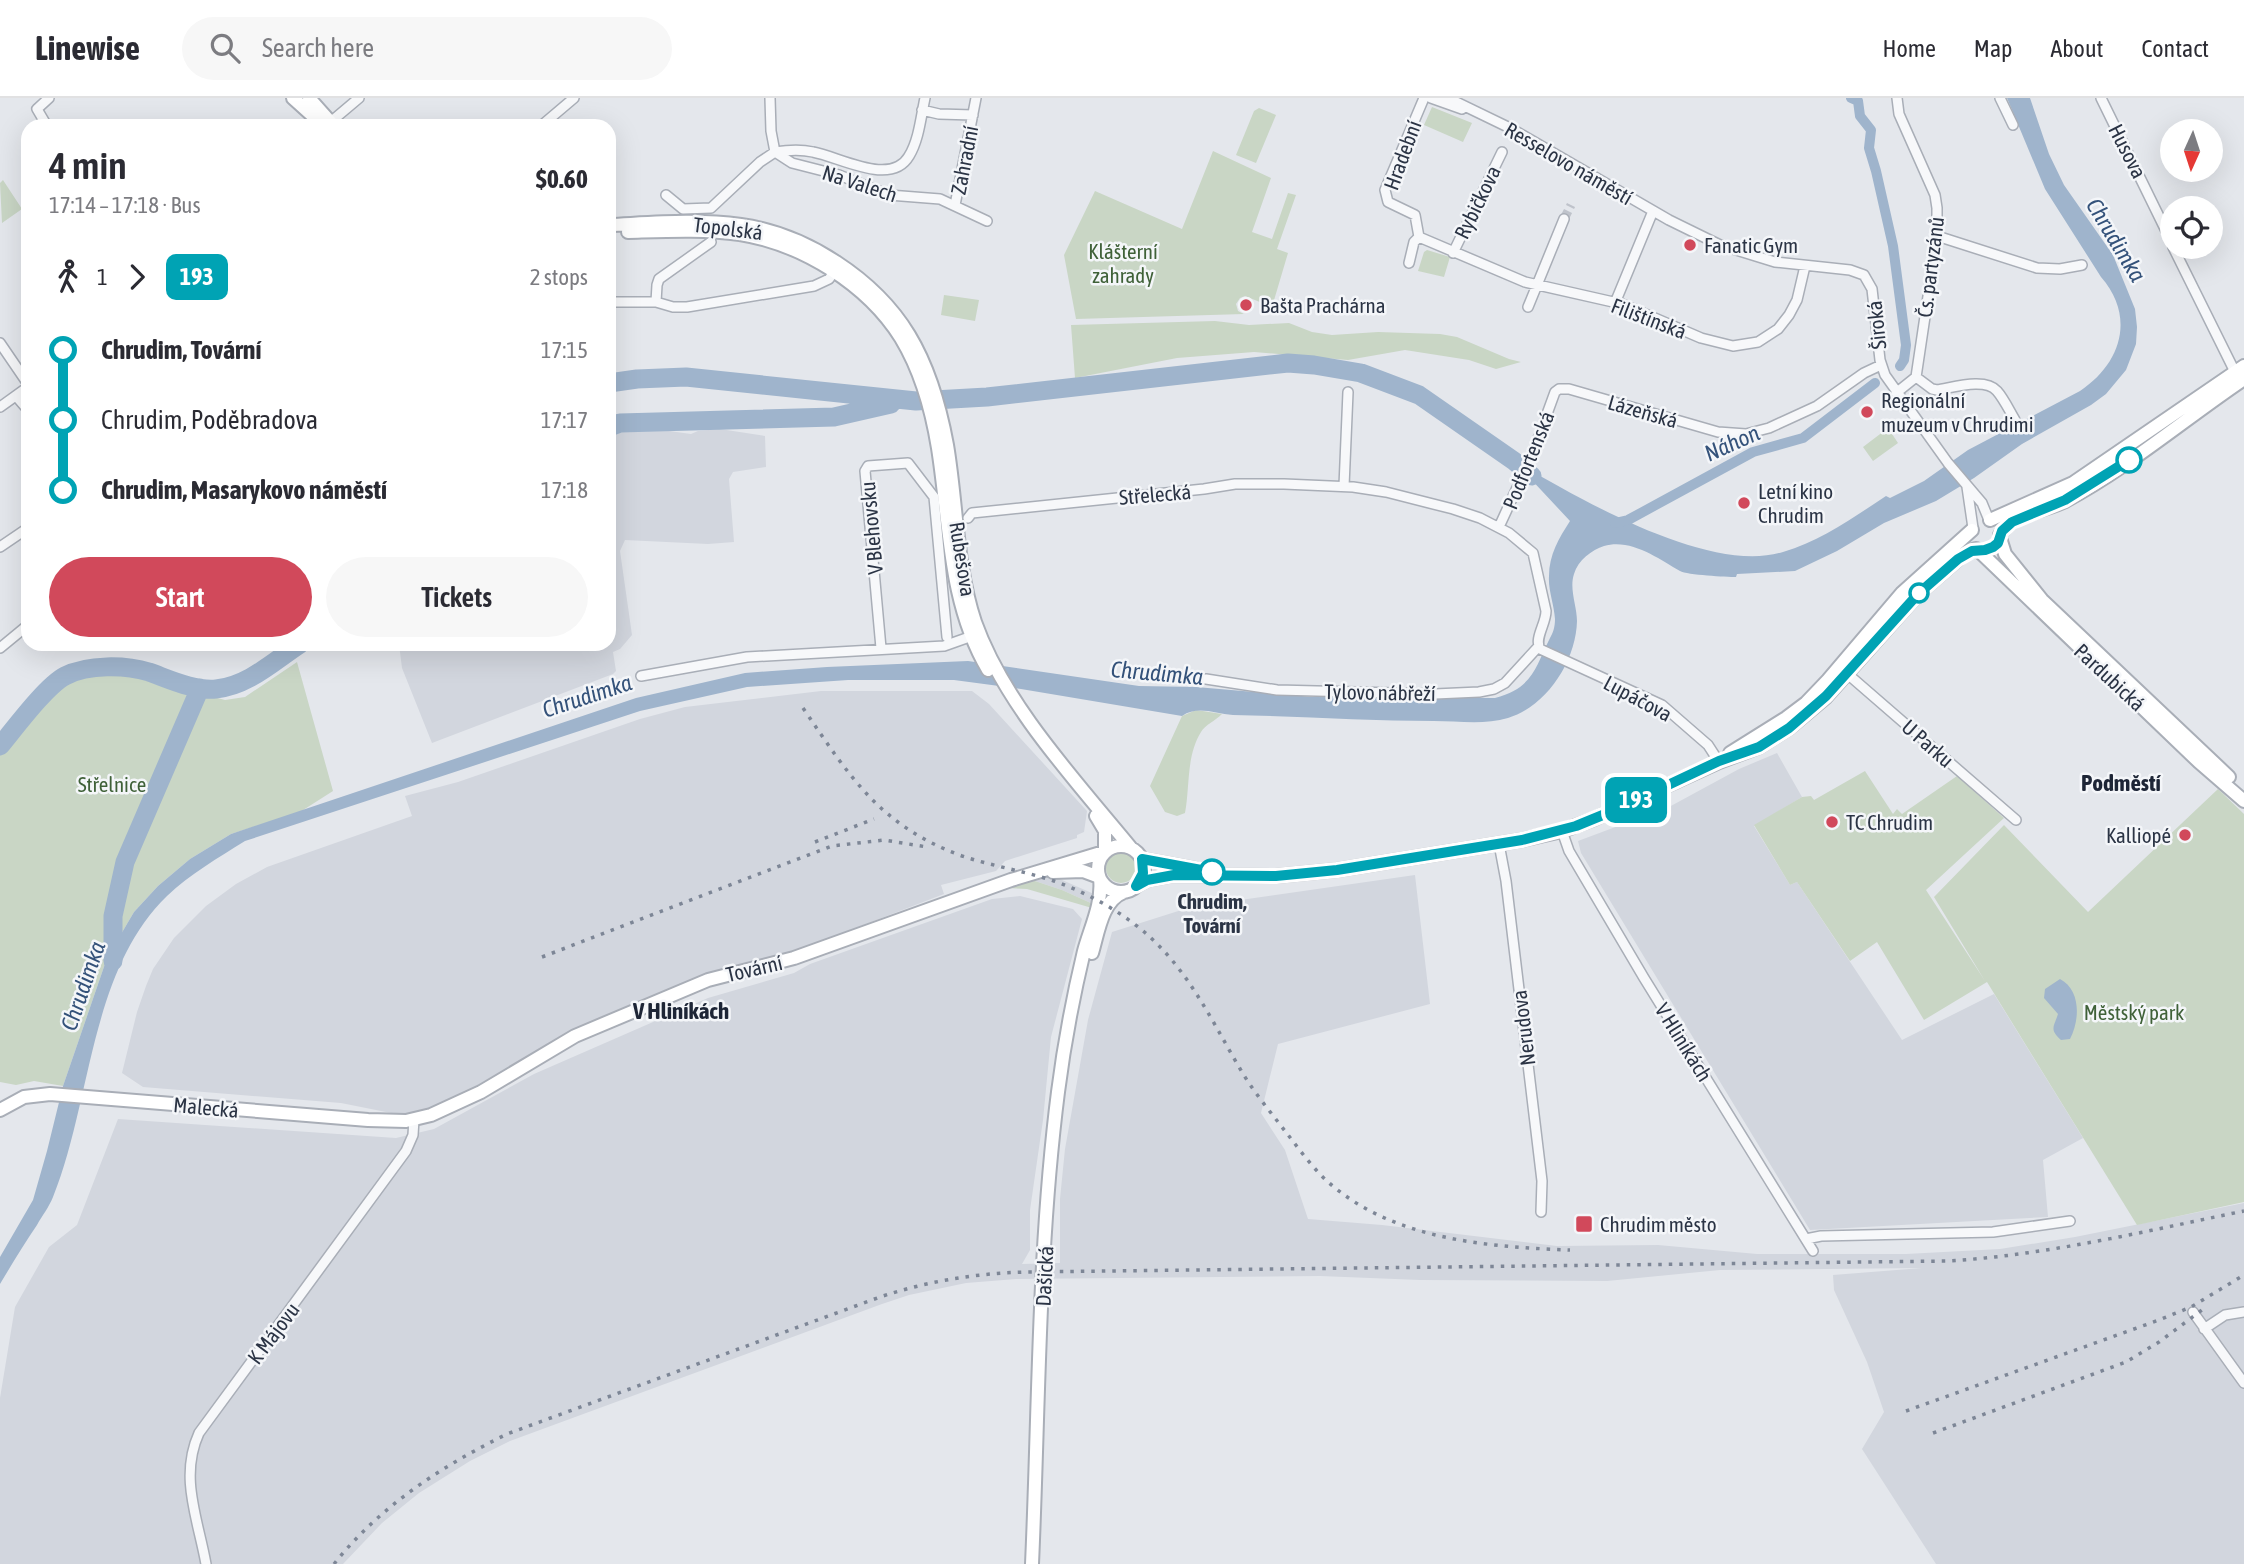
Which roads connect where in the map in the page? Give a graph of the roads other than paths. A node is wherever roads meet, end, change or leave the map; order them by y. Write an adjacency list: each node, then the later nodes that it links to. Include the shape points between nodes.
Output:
1 (49, 98): 18 (street, via 37,109)
2 (293, 98): 19 (street)
3 (309, 98): 20 (street)
4 (359, 98): 21 (street)
5 (574, 98): 22 (street)
6 (770, 98): 24 (street)
7 (925, 98): 15 (street)
8 (976, 98): 17 (street, Zahradní)
9 (1423, 98): 35 (street, Hradební, via 1385,190 1388,202 1415,215)
10 (1431, 98): 16 (street)
11 (1448, 98): 16 (street)
12 (1897, 98): 34 (street, Čs. partyzánů, via 1899,114 1936,197)
13 (2000, 98): 23 (street)
14 (2101, 98): 29 (street, Husova)
15 (922, 110): 17 (street, Zahradní); 24 (street, Na Valech, via 913,147 898,167 880,171 798,149)
16 (1480, 113): 28 (street, Resselovo náměstí)
17 (973, 116): 27 (street, Zahradní)
18 (43, 119)
19 (321, 119)
20 (325, 119)
21 (336, 119)
22 (549, 119)
23 (2013, 125)
24 (775, 152): 26 (street, via 711,208 683,209); 27 (street, Na Valech, via 792,163 888,195 927,197)
25 (1502, 152): 37 (street, Rybičkova)
26 (666, 195)
27 (955, 205): 31 (street, Na Valech)
28 (1655, 212): 41 (street, Široká, via 1729,248); 46 (street)
29 (2160, 218)
30 (1564, 219): 43 (street)
31 (987, 221)
32 (616, 225): 42 (street, Topolská, via 743,225 790,239)
33 (616, 233): 42 (street, Topolská, via 741,234 788,247)
34 (1937, 236): 40 (street, via 2037,268); 52 (street, Čs. partyzánů)
35 (1419, 237): 37 (street, Filištínská); 39 (street)
36 (711, 242): 45 (street, via 659,279)
37 (1452, 253): 43 (street, Filištínská)
38 (2180, 259): 50 (street, Husova)
39 (1409, 263)
40 (2082, 265)
41 (1805, 266): 46 (street, Filištínská, via 1789,315 1771,335 1750,345 1715,343); 49 (street, Široká, via 1850,270 1869,280)
42 (836, 269): 45 (street, via 820,283 783,291 680,307); 73 (street, Rubešova, via 895,330 925,378 938,427 958,592)
43 (1536, 285): 46 (street, Filištínská); 47 (street)
44 (616, 302): 45 (street)
45 (656, 302)
46 (1615, 303)
47 (1528, 307)
48 (0, 343): 51 (street)
49 (1882, 368): 55 (street, Lázeňská, via 1864,373 1817,406 1769,428 1734,435 1569,389); 56 (street, Široká)
50 (2241, 372): 64 (street, via 2073,483); 68 (street, via 2091,485 2057,505 2012,522)
51 (21, 375)
52 (1916, 377): 56 (street); 60 (street, via 1937,390 1991,386)
53 (21, 392): 57 (street)
54 (1348, 392): 61 (street)
55 (1555, 392): 65 (street, Podfortenská)
56 (1896, 393): 62 (street, Široká)
57 (16, 396): 58 (street); 59 (street)
58 (21, 402)
59 (0, 407)
60 (2015, 420)
61 (1344, 486): 63 (street, Střelecká, via 1236,484 972,513); 65 (street, Střelecká, via 1453,509)
62 (1966, 486): 64 (street, Široká); 66 (street, Široká)
63 (968, 518)
64 (1990, 520): 66 (street); 68 (street)
65 (1499, 527): 71 (street, Střelecká, via 1531,550)
66 (1972, 529): 70 (street, via 1971,540); 78 (street, via 1902,593)
67 (21, 533): 69 (street)
68 (2000, 536): 70 (street, via 1993,547); 83 (street, Pardubická, via 2005,554 2042,600)
69 (0, 547)
70 (1977, 550): 78 (street, via 1958,559 1918,594); 84 (street, Pardubická)
71 (1536, 561): 77 (street, Tylovo nábřeží, via 1547,614 1538,641)
72 (21, 631): 75 (street)
73 (975, 634): 76 (street, via 944,646); 81 (street, Rubešova)
74 (947, 637): 76 (street, V Blehovsku, via 933,494 908,463 868,466)
75 (0, 648)
76 (881, 648): 79 (street, via 747,657)
77 (1541, 649): 80 (street, Tylovo nábřeží, via 1504,683 1479,692 1277,690); 82 (street, Lupáčova, via 1667,708 1713,749)
78 (1842, 670): 82 (street, via 1818,704 1789,728 1759,747); 85 (street, U Parku)
79 (641, 676)
80 (1206, 679)
81 (1010, 698): 88 (street, Rubešova); 89 (street, Rubešova, via 1035,741 1101,822)
82 (1719, 761): 86 (street)
83 (2244, 792)
84 (2244, 801)
85 (2016, 820)
86 (1562, 831): 87 (street); 100 (street, V Hliníkách, via 1569,851 1644,978)
87 (1499, 844): 92 (street, via 1313,873); 98 (street, Nerudova, via 1542,1181)
88 (1131, 848): 89 (street, via 1117,846); 90 (street)
89 (1105, 852): 91 (street, Tovární); 93 (street, via 1098,864)
90 (1142, 859): 92 (street); 94 (street, via 1143,873)
91 (1028, 874): 93 (street, Tovární, via 1072,870); 97 (street, Tovární, via 794,958 709,980 583,1033 465,1101)
92 (1231, 875): 94 (street, via 1174,875 1147,880)
93 (1100, 878): 94 (street, via 1111,890); 95 (street, Dašická)
94 (1131, 889): 95 (street, Dašická, via 1108,904)
95 (1077, 989): 107 (street, Dašická, via 1065,1042 1051,1163)
96 (0, 1110): 97 (street, Malecká, via 24,1097 50,1094 368,1120)
97 (414, 1119): 106 (street, K Májovu, via 406,1151 199,1433 190,1458 189,1481)
98 (1541, 1212)
99 (2070, 1221): 100 (street, via 1993,1232)
100 (1806, 1239): 101 (street, V Hliníkách)
101 (1813, 1251)
102 (2193, 1312): 104 (street)
103 (2244, 1312): 104 (street, via 2225,1315)
104 (2204, 1329): 105 (street)
105 (2244, 1383)
106 (206, 1564)
107 (1032, 1564)

